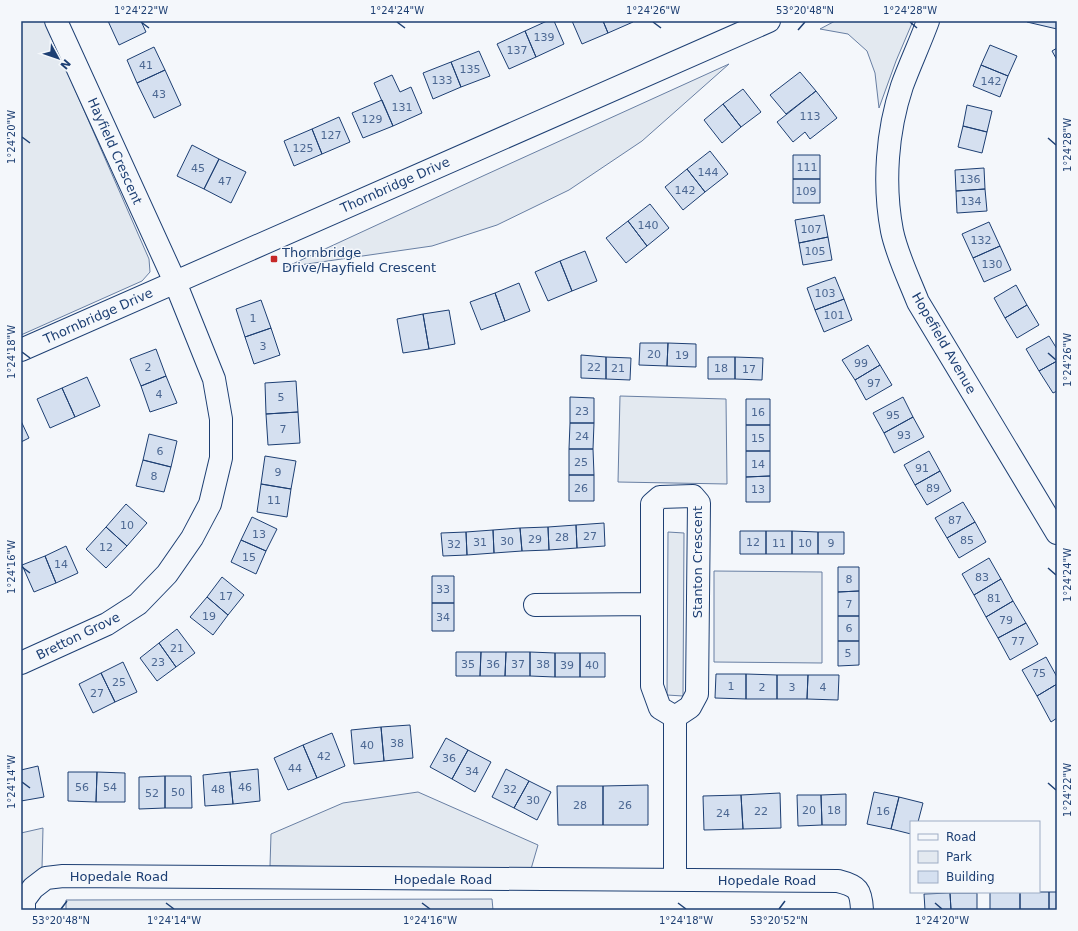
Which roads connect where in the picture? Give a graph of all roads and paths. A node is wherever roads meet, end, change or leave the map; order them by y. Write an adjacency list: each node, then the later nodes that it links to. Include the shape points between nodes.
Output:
1 (56, 21): 4 (street, Hayfield Crescent)
2 (769, 21): 4 (street, Thornbridge Drive)
3 (928, 21): 6 (street, Hopefield Avenue, via 902,87 888,151 888,192 892,232 918,302)
4 (175, 282): 5 (street, Thornbridge Drive); 9 (street, Bretton Grove, via 214,380 222,419 221,458 210,504 192,538 167,574 138,604 107,624)
5 (21, 350)
6 (1057, 533)
7 (652, 604): 8 (street); 10 (street, Stanton Crescent, via 652,686 660,708); 10 (street, Stanton Crescent, via 652,504 660,496 693,496 699,503 697,694 690,707)
8 (535, 605)
9 (21, 663)
10 (675, 716): 11 (street)
11 (675, 880): 12 (street, Hopedale Road, via 63,876 46,878 33,888 24,900); 13 (street, Hopedale Road, via 838,880 853,885 861,896)
12 (24, 910)
13 (862, 910)

